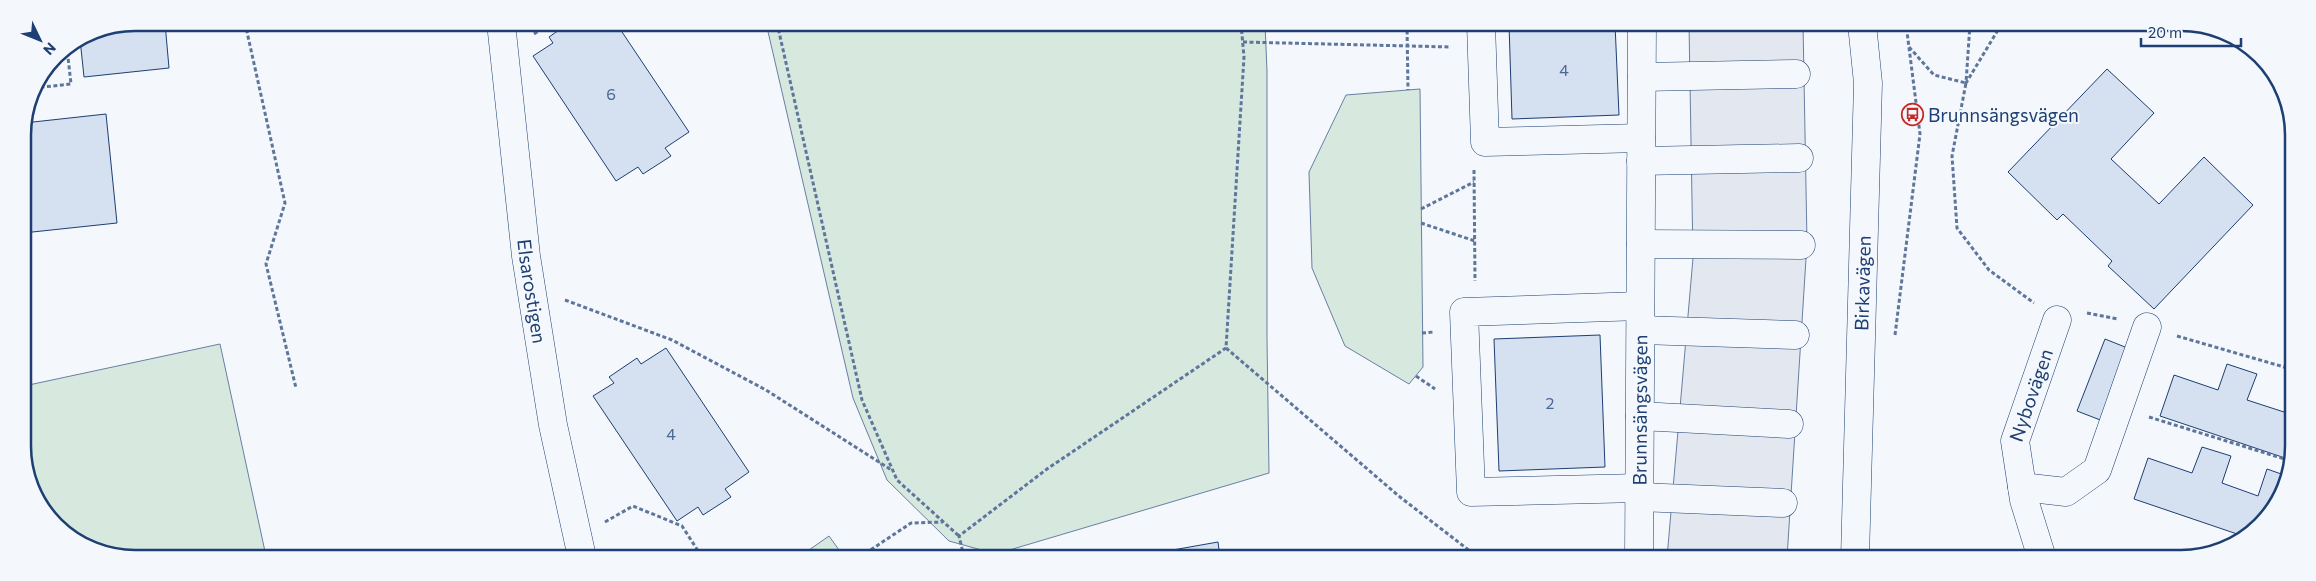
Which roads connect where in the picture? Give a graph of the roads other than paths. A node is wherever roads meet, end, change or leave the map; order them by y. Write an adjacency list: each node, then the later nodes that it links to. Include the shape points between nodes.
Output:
1 (502, 31): 20 (street, Elsarostigen, via 532,288 553,424)
2 (1642, 31): 6 (street, Brunnsängsvägen)
3 (1863, 31): 22 (street, Birkavägen, via 1868,83)
4 (1481, 35): 7 (street, via 1485,142)
5 (1796, 74): 6 (street)
6 (1642, 77): 7 (street, Brunnsängsvägen)
7 (1641, 150): 8 (street); 9 (street, Brunnsängsvägen)
8 (1799, 158)
9 (1641, 244): 10 (street); 11 (street, Brunnsängsvägen)
10 (1801, 244)
11 (1640, 318): 14 (street); 15 (street, Brunnsängsvägen); 18 (street, via 1464,312 1471,492)
12 (2057, 320): 17 (street, Nybovägen, via 2015,441)
13 (2147, 327): 17 (street, via 2097,470 2066,492)
14 (1795, 335)
15 (1640, 416): 16 (street); 18 (street, Brunnsängsvägen)
16 (1789, 424)
17 (2022, 487): 23 (street, Nybovägen)
18 (1639, 493): 19 (street); 21 (street, Brunnsängsvägen)
19 (1784, 503)
20 (580, 547)
21 (1639, 550)
22 (1856, 550)
23 (2040, 550)

